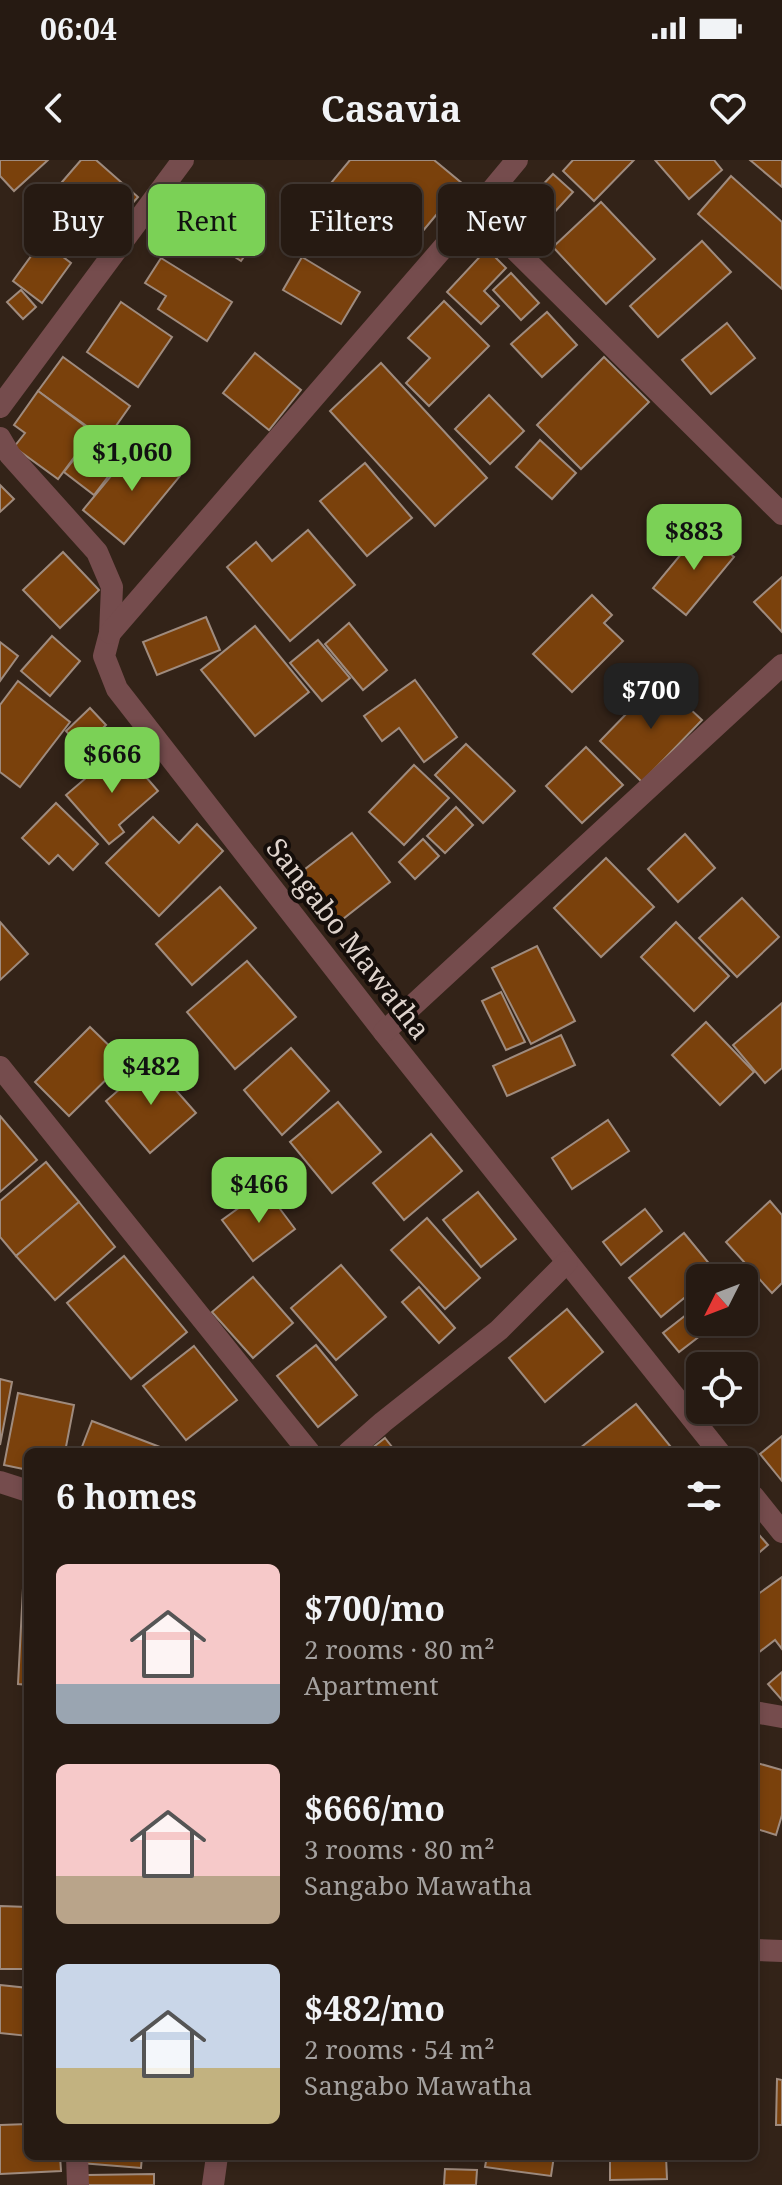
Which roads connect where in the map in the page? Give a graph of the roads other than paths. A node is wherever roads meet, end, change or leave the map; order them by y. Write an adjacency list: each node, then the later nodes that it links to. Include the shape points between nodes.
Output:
1 (183, 160): 6 (street)
2 (517, 160): 3 (street)
3 (497, 184)
4 (438, 254): 9 (street)
5 (521, 256): 8 (street)
6 (0, 407)
7 (0, 438): 9 (street, Sangabo Mawatha, via 97,552 112,587)
8 (782, 514)
9 (110, 633): 11 (street, Sangabo Mawatha, via 104,656 117,689)
10 (782, 665): 11 (street)
11 (384, 1032): 13 (street, Sangabo Mawatha)
12 (0, 1067): 14 (street)
13 (567, 1262): 15 (street, via 499,1330); 16 (street, Sangabo Mawatha)
14 (306, 1448)
15 (354, 1448)
16 (716, 1448)
17 (0, 1482): 18 (street)
18 (24, 1490)
19 (758, 1502): 20 (street)
20 (782, 1532)
21 (758, 1713): 22 (street)
22 (782, 1717)
23 (758, 1950): 24 (street)
24 (782, 1951)
25 (77, 2160): 27 (street)
26 (216, 2160): 28 (street)
27 (78, 2185)
28 (213, 2185)

